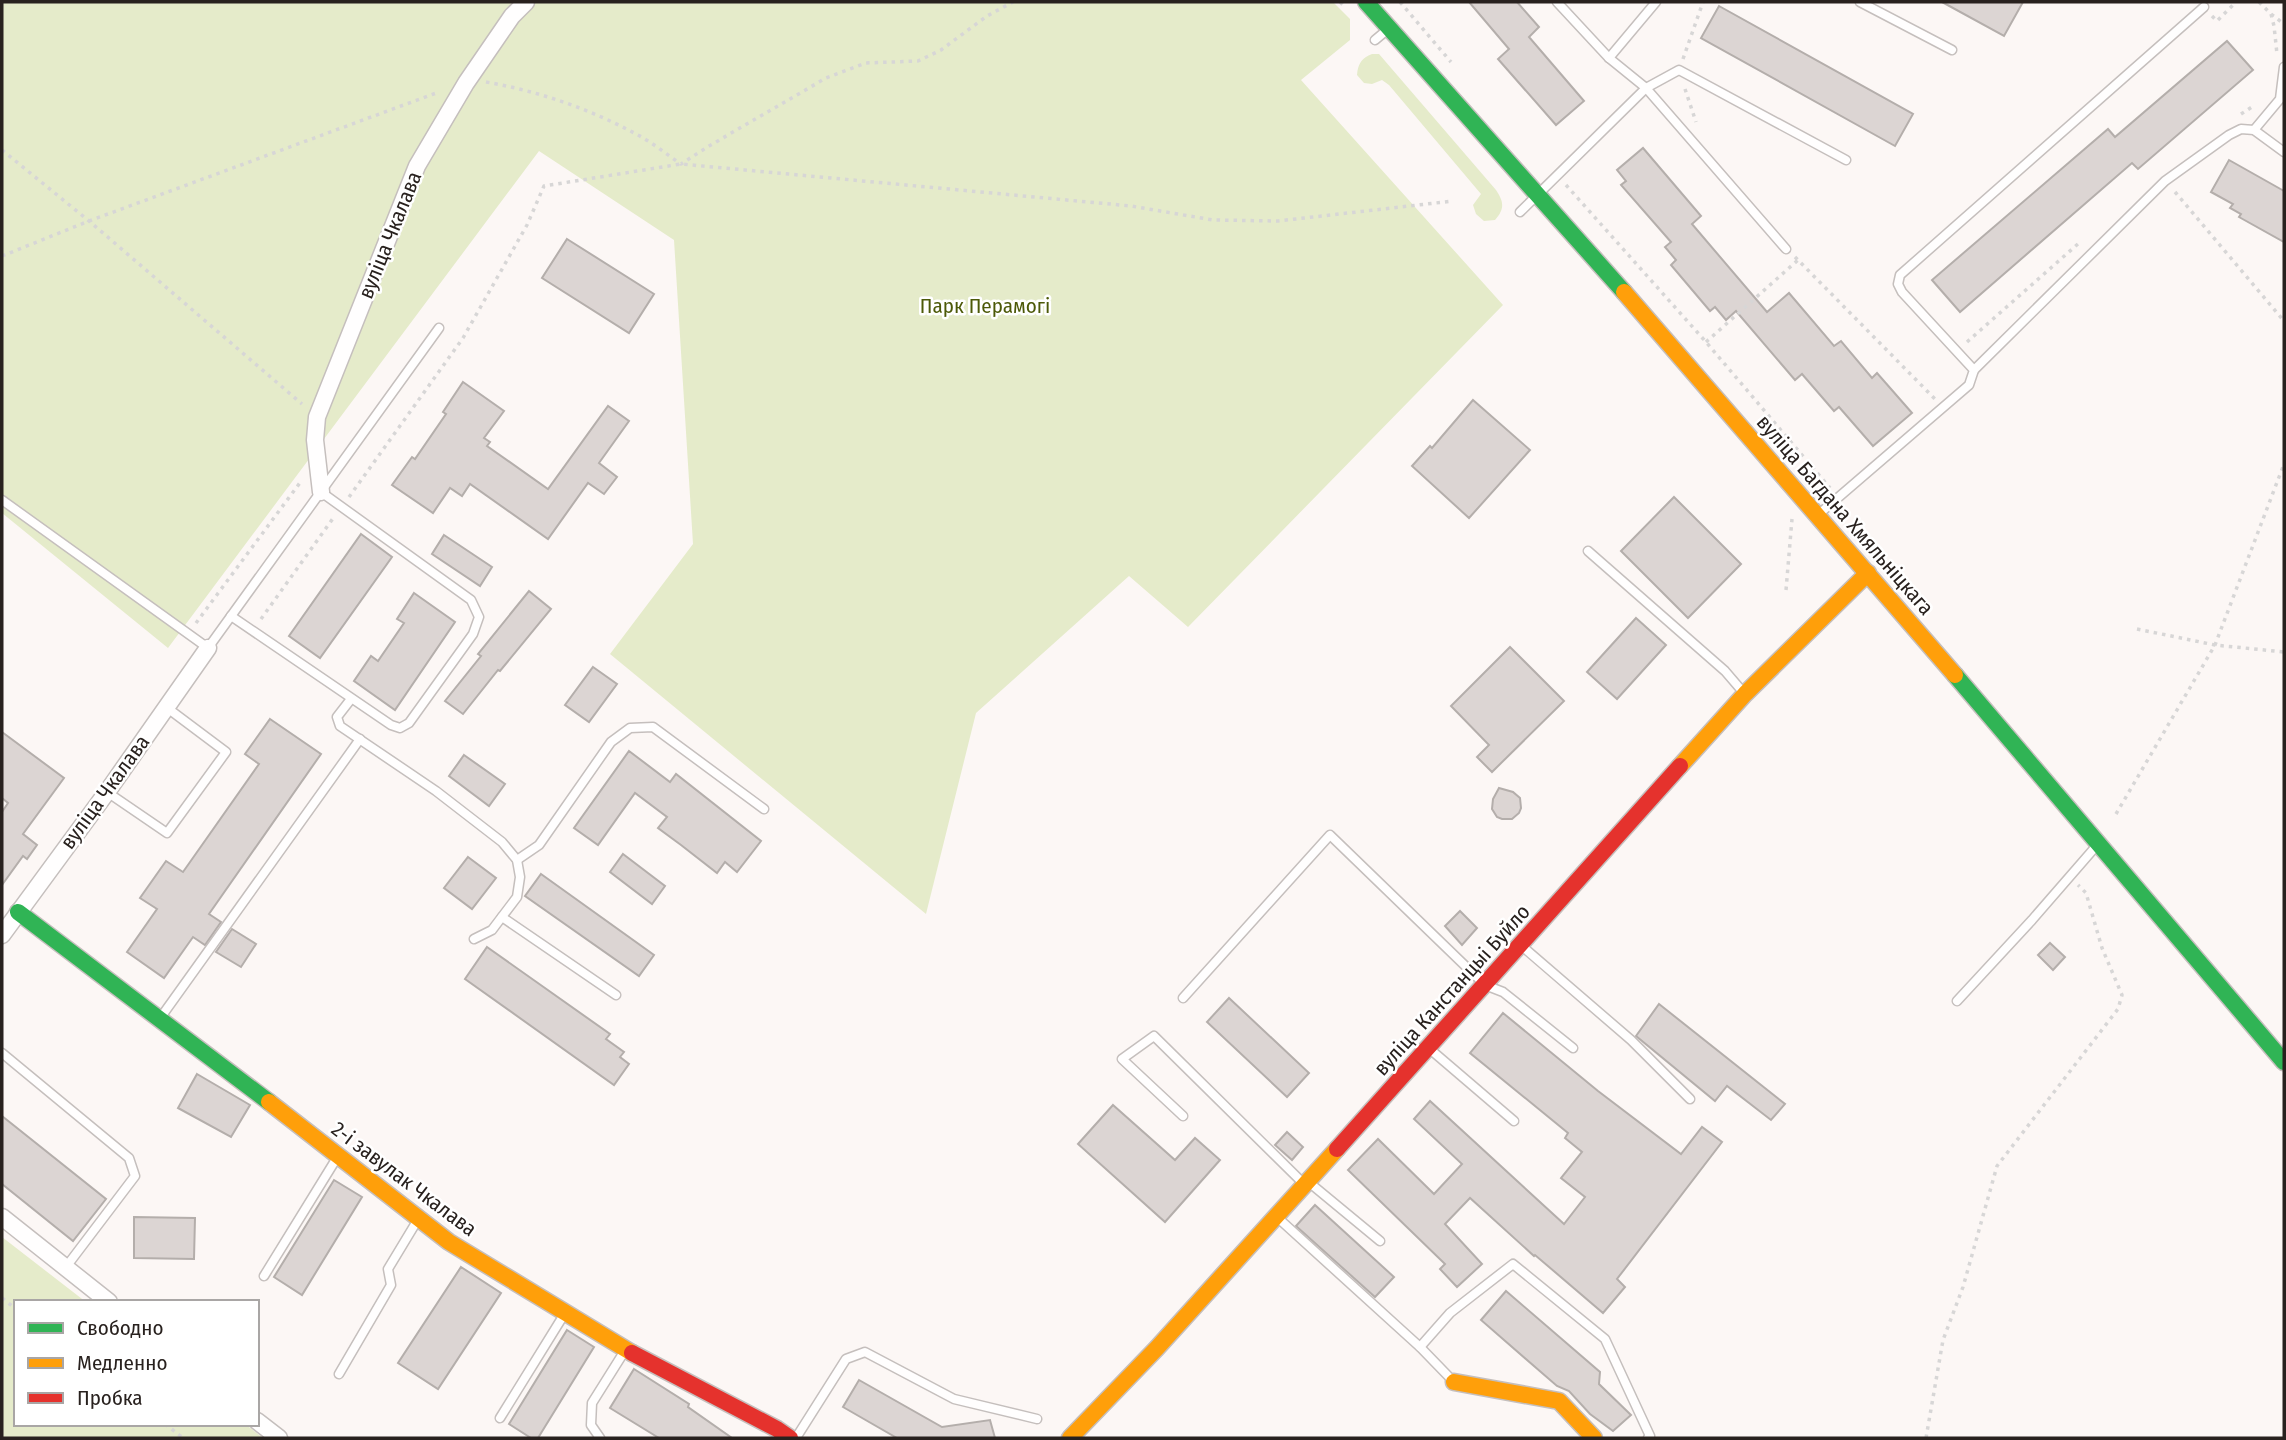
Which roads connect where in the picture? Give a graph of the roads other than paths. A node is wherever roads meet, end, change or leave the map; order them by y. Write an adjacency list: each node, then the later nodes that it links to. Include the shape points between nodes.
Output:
1 (526, 2): 21 (street, вуліца Чкалава, via 466,83 417,166 317,418)
2 (1366, 2): 7 (street, вуліца Багдана Хмяльніцкага)
3 (1557, 2): 10 (lane)
4 (1656, 2): 10 (lane)
5 (1860, 2): 9 (lane)
6 (2204, 7): 20 (lane, via 1900,275 1902,292)
7 (1389, 28): 8 (lane); 16 (street, вуліца Багдана Хмяльніцкага)
8 (1375, 40)
9 (1952, 50)
10 (1609, 58): 12 (lane)
11 (2284, 67): 13 (lane, via 2280,99)
12 (1646, 88): 15 (lane, via 1679,70); 16 (lane); 18 (lane)
13 (2254, 130): 14 (lane); 20 (lane, via 2241,129 2229,135 2165,181)
14 (2284, 152)
15 (1846, 160)
16 (1537, 195): 17 (lane); 23 (street, вуліца Багдана Хмяльніцкага)
17 (1520, 212)
18 (1786, 249)
19 (439, 328): 21 (lane)
20 (1974, 370): 23 (lane, via 1969,385)
21 (321, 492): 26 (lane); 29 (lane, via 471,600 479,617 473,635 409,723 400,728 391,725)
22 (2, 500): 27 (lane)
23 (1817, 515): 25 (street, вуліца Багдана Хмяльніцкага)
24 (1588, 551): 28 (lane, via 1725,671)
25 (1868, 573): 28 (street, вуліца Канстанцыі Буйло); 34 (street, вуліца Багдана Хмяльніцкага)
26 (231, 616): 27 (lane); 29 (lane)
27 (208, 648): 30 (street, вуліца Чкалава)
28 (1745, 694): 40 (street, вуліца Канстанцыі Буйло)
29 (351, 699): 31 (lane, via 337,717 340,726)
30 (166, 707): 32 (street, вуліца Чкалава); 32 (lane, via 226,752 167,834)
31 (360, 739): 35 (lane, via 436,791 502,842); 45 (lane)
32 (107, 792): 36 (street, вуліца Чкалава)
33 (764, 809): 35 (lane, via 653,727 630,728 611,742 539,845)
34 (2098, 844): 44 (lane); 49 (street, вуліца Багдана Хмяльніцкага)
35 (517, 860): 37 (lane, via 517,897)
36 (19, 912): 38 (street, вуліца Чкалава); 45 (street, 2-і завулак Чкалава)
37 (502, 917): 39 (lane, via 492,930); 42 (lane)
38 (2, 935)
39 (474, 939)
40 (1521, 945): 41 (street, вуліца Канстанцыі Буйло); 50 (lane, via 1631,1040)
41 (1485, 985): 43 (lane, via 1330,835); 46 (street, вуліца Канстанцыі Буйло); 47 (lane, via 1503,992)
42 (616, 995)
43 (1183, 998)
44 (1957, 1001)
45 (159, 1019): 53 (street, 2-і завулак Чкалава)
46 (1428, 1048): 52 (lane); 54 (street, вуліца Канстанцыі Буйло)
47 (1573, 1048)
48 (2, 1053): 59 (lane, via 129,1158 135,1176)
49 (2284, 1062)
50 (1690, 1100)
51 (1183, 1116): 54 (lane, via 1122,1059 1154,1036)
52 (1514, 1121)
53 (339, 1155): 57 (street, 2-і завулак Чкалава); 60 (lane)
54 (1307, 1183): 55 (street, вуліца Канстанцыі Буйло); 58 (lane)
55 (1276, 1216): 63 (lane); 74 (street, вуліца Канстанцыі Буйло)
56 (2, 1217): 59 (street)
57 (419, 1219): 62 (street, 2-і завулак Чкалава); 65 (lane, via 388,1269 391,1285)
58 (1380, 1241)
59 (66, 1268): 61 (street)
60 (264, 1276)
61 (106, 1300)
62 (565, 1313): 64 (street, 2-і завулак Чкалава); 67 (lane)
63 (1420, 1347): 66 (lane); 76 (lane, via 1450,1312 1513,1264 1605,1339 1638,1406)
64 (625, 1349): 71 (lane, via 592,1403 591,1425); 72 (street, 2-і завулак Чкалава)
65 (339, 1374)
66 (1454, 1382): 75 (street, via 1559,1401)
67 (500, 1418)
68 (1037, 1419): 73 (lane, via 954,1399 865,1352 846,1359)
69 (259, 1423): 70 (street)
70 (279, 1438)
71 (600, 1438)
72 (790, 1438)
73 (796, 1438)
74 (1070, 1438)
75 (1594, 1438)
76 (1648, 1438)

